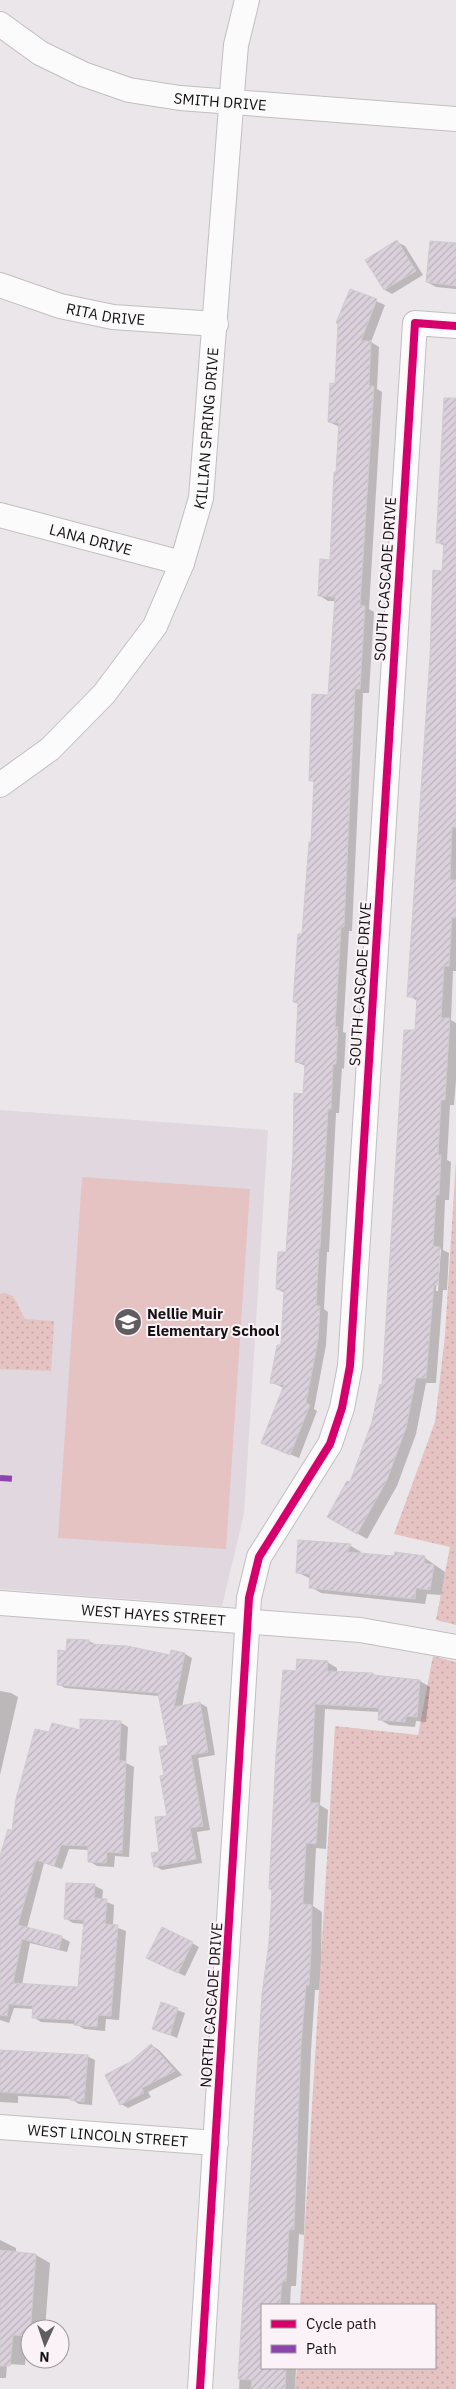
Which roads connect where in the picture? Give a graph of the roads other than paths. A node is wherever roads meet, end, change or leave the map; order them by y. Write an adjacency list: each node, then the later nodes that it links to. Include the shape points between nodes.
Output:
1 (247, 0): 3 (street, KILLIAN SPRING DRIVE, via 236,45)
2 (0, 24): 3 (street, SMITH DRIVE, via 40,53 106,83 153,94)
3 (231, 101): 4 (street, SMITH DRIVE); 6 (street, KILLIAN SPRING DRIVE)
4 (456, 119)
5 (0, 285): 6 (street, RITA DRIVE, via 60,306 113,317)
6 (216, 324): 9 (street, KILLIAN SPRING DRIVE, via 201,498)
7 (456, 326): 12 (street, SOUTH CASCADE DRIVE, via 415,323 350,1366 342,1408 330,1444 259,1557 249,1598)
8 (0, 515): 9 (street, LANA DRIVE)
9 (182, 563): 10 (street, KILLIAN SPRING DRIVE, via 155,626 104,694 50,749)
10 (0, 785)
11 (0, 1602): 12 (street, WEST HAYES STREET)
12 (248, 1622): 13 (street, WEST HAYES STREET, via 360,1630); 15 (street, NORTH CASCADE DRIVE)
13 (456, 1647)
14 (0, 2127): 15 (street, WEST LINCOLN STREET)
15 (216, 2143): 16 (street, NORTH CASCADE DRIVE)
16 (200, 2389)

